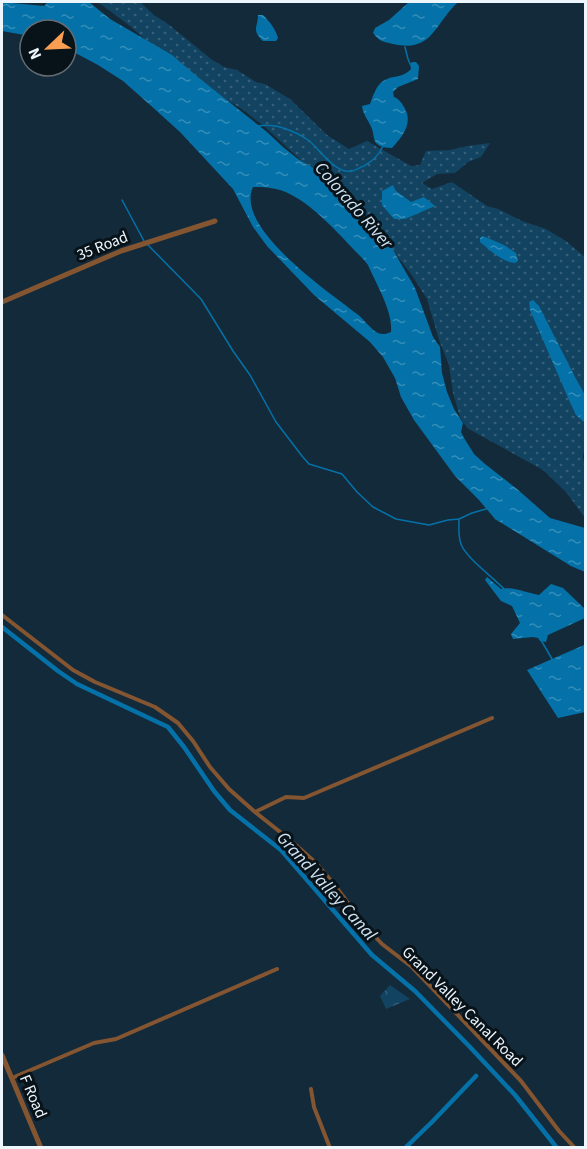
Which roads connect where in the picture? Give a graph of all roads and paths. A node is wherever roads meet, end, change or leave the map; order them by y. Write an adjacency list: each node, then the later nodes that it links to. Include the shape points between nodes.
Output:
1 (215, 221): 2 (street, 35 Road, via 121,251)
2 (2, 302)
3 (2, 615): 5 (street, Grand Valley Canal Road, via 73,670 155,707 178,723 229,789)
4 (492, 718): 5 (street, via 304,798 286,797)
5 (255, 812): 12 (street, Grand Valley Canal Road, via 316,863 366,927 412,968 521,1082)
6 (277, 969): 8 (street, via 116,1040 94,1043)
7 (2, 1055): 8 (street, F Road)
8 (12, 1078): 10 (street, F Road)
9 (311, 1089): 11 (street)
10 (41, 1148)
11 (330, 1148)
12 (575, 1148)

